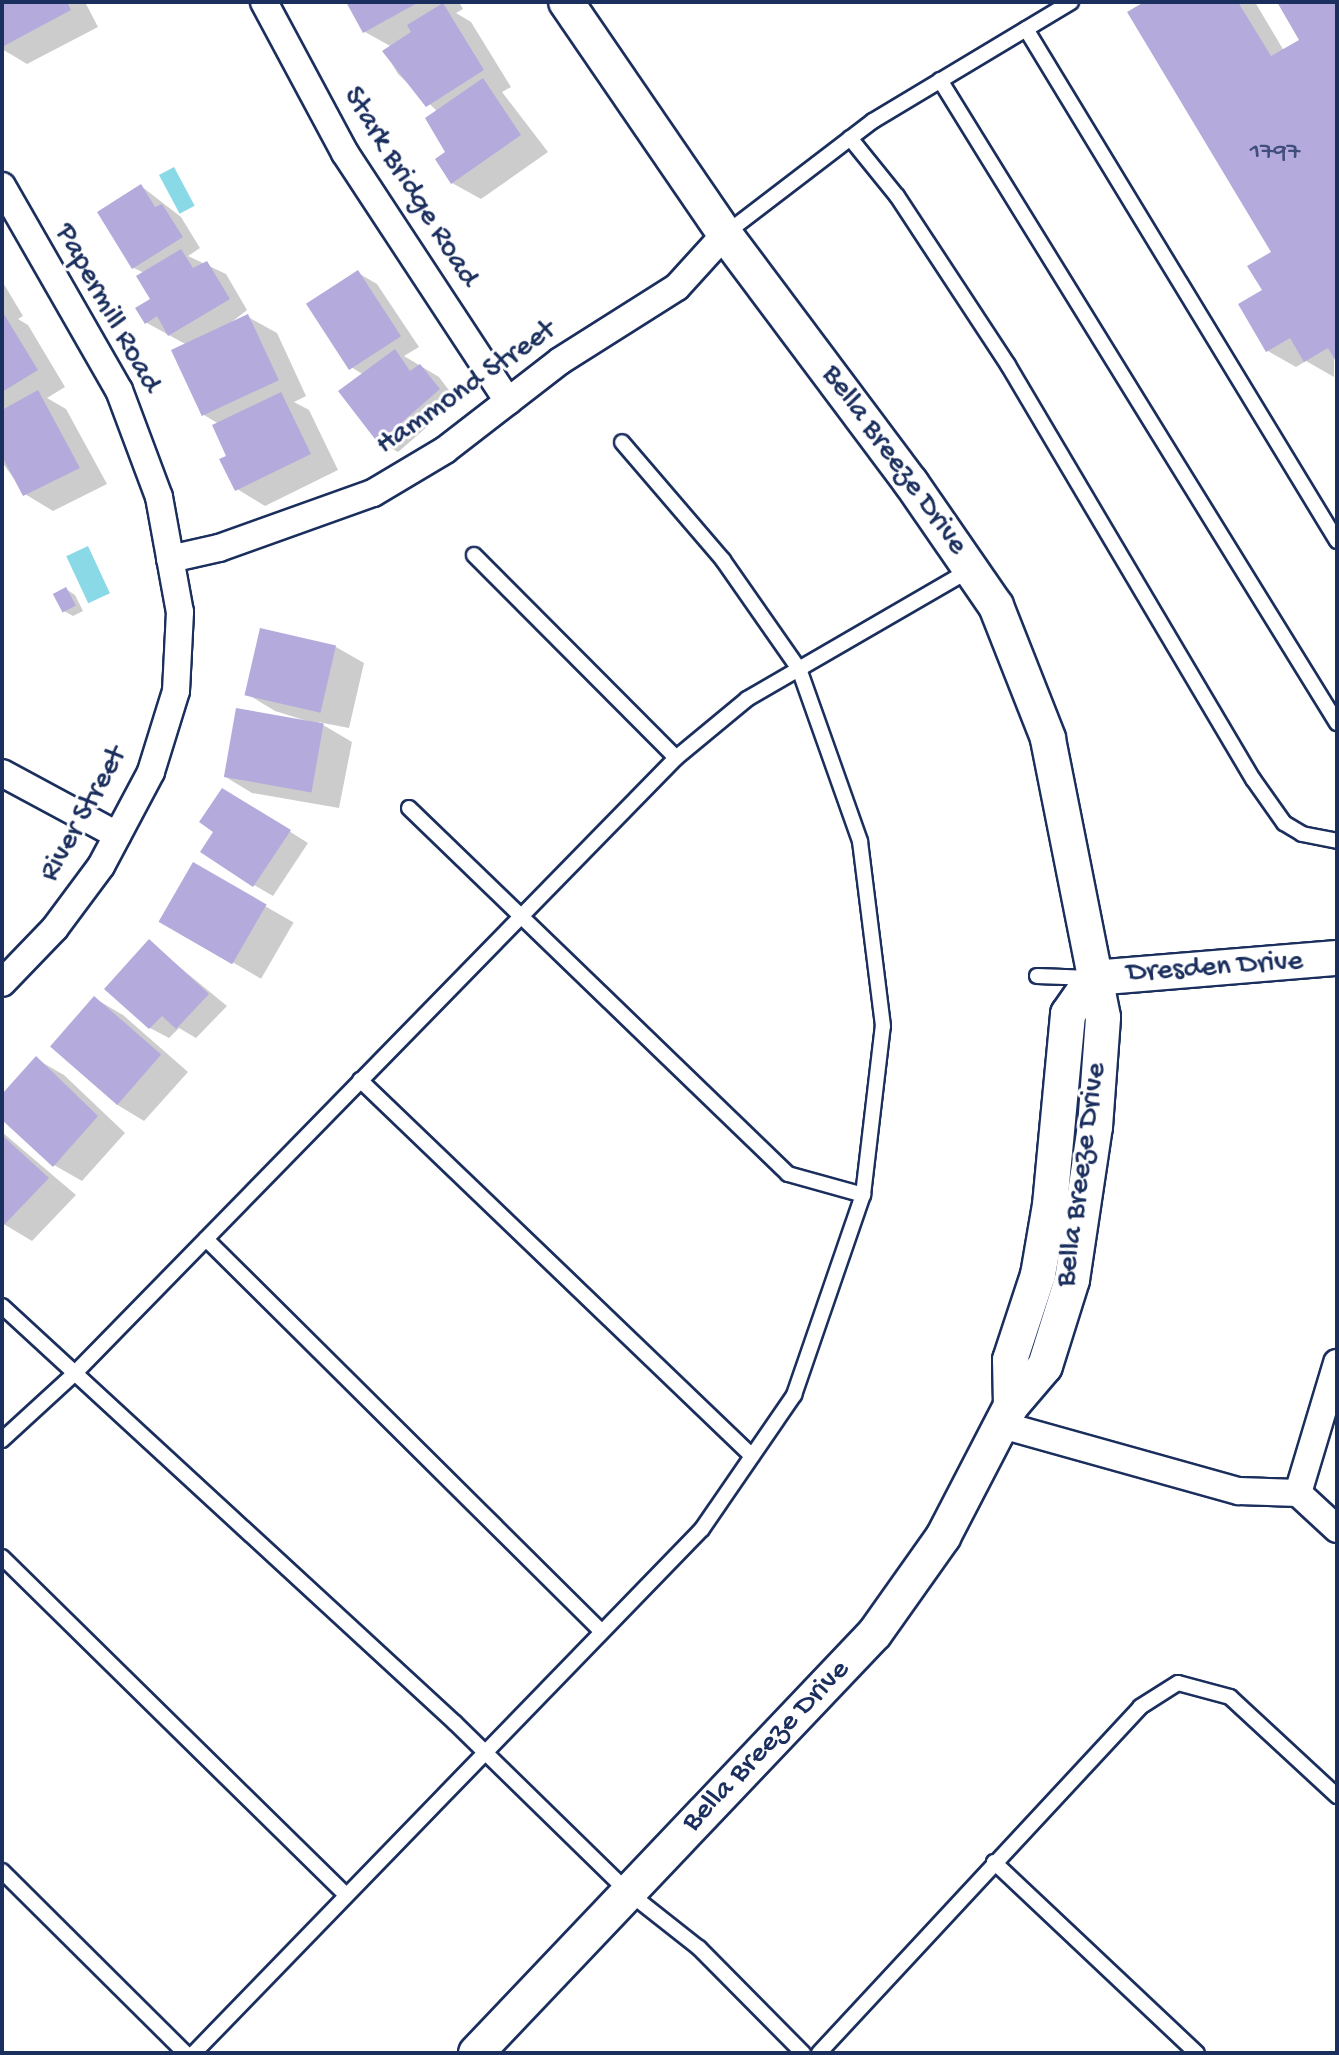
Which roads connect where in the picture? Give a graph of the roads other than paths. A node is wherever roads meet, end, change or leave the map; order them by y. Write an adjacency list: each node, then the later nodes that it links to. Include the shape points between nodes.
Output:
1 (264, 2): 9 (street, Stark Bridge Road, via 345,153)
2 (566, 2): 8 (street, Bella Breeze Drive)
3 (1071, 2): 4 (lane)
4 (1026, 29): 5 (lane); 11 (lane)
5 (940, 80): 6 (lane); 16 (lane)
6 (850, 138): 8 (lane); 21 (lane, via 897,196 1008,365 1253,779 1284,823 1302,834)
7 (2, 186): 13 (street, Papermill Road, via 119,390 159,497)
8 (725, 234): 9 (street, Hammond Street, via 677,287 560,361); 14 (street, Bella Breeze Drive)
9 (508, 401): 13 (street, Hammond Street, via 445,450 373,493 219,548)
10 (622, 442): 15 (lane, via 723,560)
11 (1337, 541)
12 (474, 555): 17 (lane)
13 (170, 559): 20 (street, River Street, via 180,612 176,691 151,772)
14 (971, 569): 15 (lane); 25 (street, Bella Breeze Drive, via 996,606 1048,738)
15 (799, 669): 17 (lane, via 747,699); 28 (lane, via 860,841 883,1026)
16 (1337, 723)
17 (676, 758): 22 (lane)
18 (2, 773): 20 (street)
19 (409, 808): 22 (lane)
20 (117, 835): 26 (street, River Street, via 55,928)
21 (1337, 841)
22 (518, 917): 27 (lane); 28 (lane, via 788,1174)
23 (1337, 958): 25 (street, Dresden Drive)
24 (1037, 976): 25 (lane)
25 (1093, 978): 33 (street, Bella Breeze Drive, via 1068,1014 1050,1205 1038,1275 1010,1360)
26 (2, 983)
27 (360, 1080): 29 (lane); 35 (lane)
28 (863, 1195): 35 (lane, via 794,1395)
29 (206, 1239): 32 (lane); 39 (lane)
30 (2, 1306): 32 (lane)
31 (1337, 1363): 36 (street)
32 (75, 1373): 34 (lane); 40 (lane)
33 (1006, 1416): 36 (street, via 1239,1491); 44 (street, Bella Breeze Drive, via 943,1537 875,1633)
34 (2, 1440)
35 (752, 1456): 39 (lane, via 702,1529)
36 (1298, 1493): 37 (street)
37 (1337, 1529)
38 (2, 1557): 45 (lane)
39 (601, 1631): 40 (lane)
40 (485, 1750): 44 (lane); 45 (lane)
41 (1337, 1796): 42 (lane, via 1230,1697 1178,1683 1140,1707)
42 (994, 1862): 50 (lane); 51 (lane)
43 (2, 1871): 46 (lane)
44 (628, 1892): 48 (street, Bella Breeze Drive); 49 (lane, via 699,1948)
45 (346, 1895): 47 (lane)
46 (185, 2053)
47 (194, 2053)
48 (476, 2053)
49 (803, 2053)
50 (819, 2053)
51 (1197, 2053)

